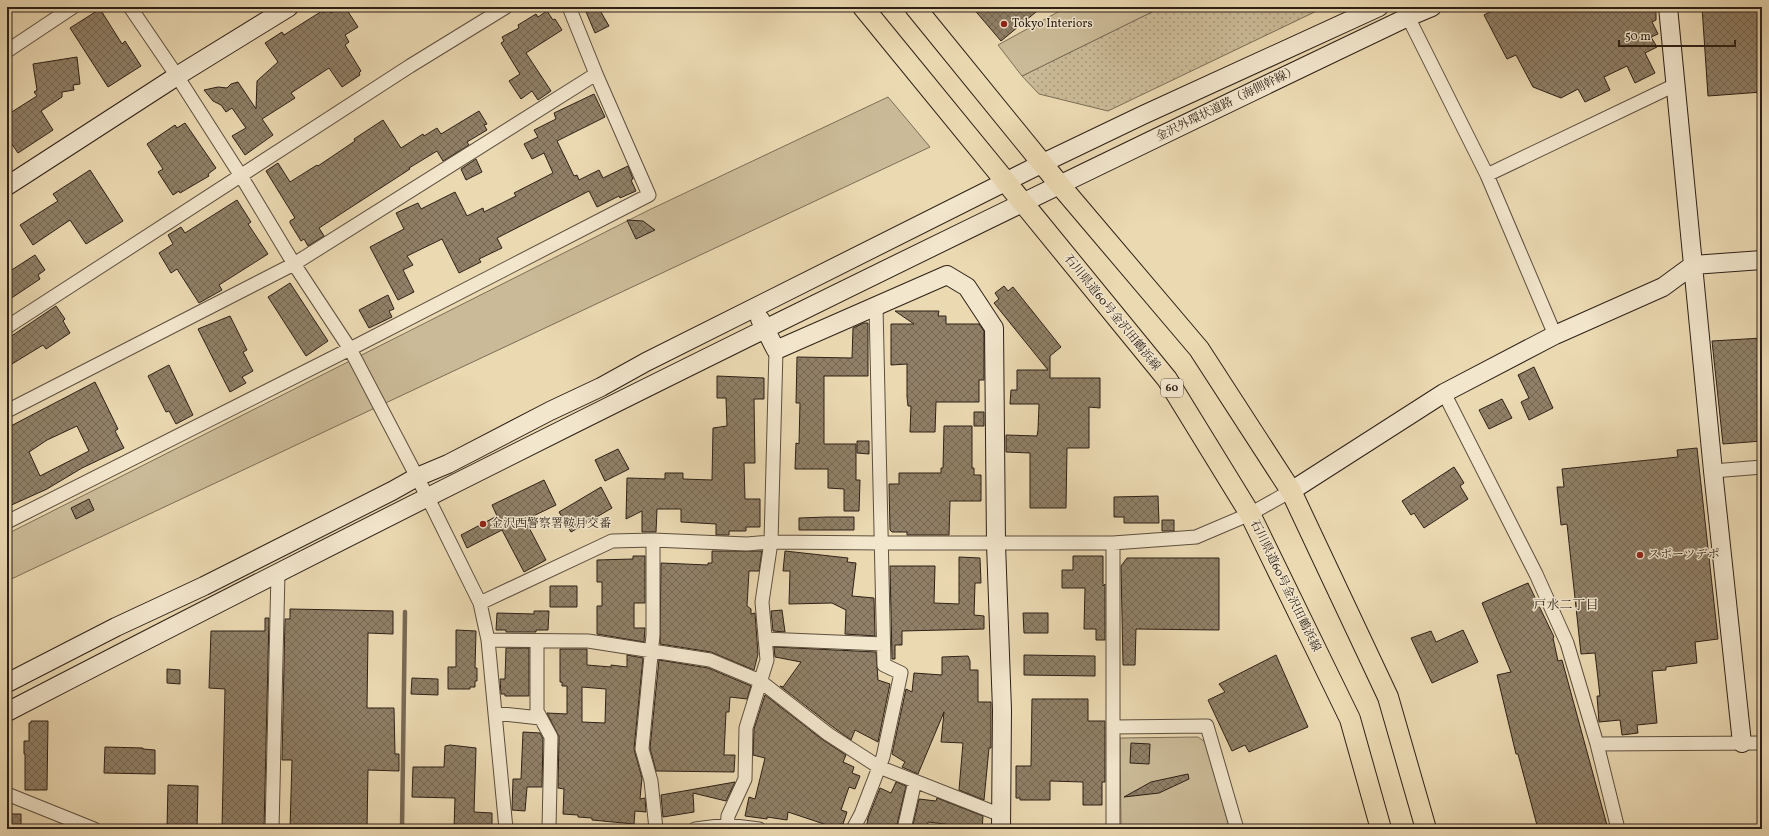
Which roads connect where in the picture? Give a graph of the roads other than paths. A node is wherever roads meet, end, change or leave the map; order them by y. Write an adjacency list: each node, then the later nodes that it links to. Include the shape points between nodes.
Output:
1 (73, 7): 12 (street)
2 (130, 7): 14 (street)
3 (289, 7): 14 (street)
4 (506, 7): 18 (street)
5 (569, 7): 13 (street)
6 (863, 7): 19 (main road, 石川県道60号金沢田鶴浜線 / 60)
7 (915, 7): 16 (main road)
8 (1378, 7): 16 (street, 金沢外環状道路（海側幹線）)
9 (1432, 7): 11 (street, 金沢外環状道路（海側幹線）)
10 (1668, 7): 15 (street)
11 (1408, 17): 17 (street); 20 (street, 金沢外環状道路（海側幹線）)
12 (7, 50)
13 (596, 74): 24 (street); 31 (street, via 649,195)
14 (177, 76): 18 (street); 21 (street)
15 (1675, 84): 17 (street); 25 (street)
16 (1042, 163): 19 (street, 金沢外環状道路（海側幹線）); 20 (main road)
17 (1487, 175): 30 (street)
18 (241, 176): 24 (street); 28 (street)
19 (1005, 182): 22 (main road, 石川県道60号金沢田鶴浜線 / 60); 27 (street, 金沢外環状道路（海側幹線）)
20 (1059, 184): 22 (street, 金沢外環状道路（海側幹線）); 38 (main road, via 1199,349)
21 (7, 186)
22 (1022, 202): 29 (street, 金沢外環状道路（海側幹線）); 40 (main road, 石川県道60号金沢田鶴浜線 / 60, via 1166,379)
23 (1762, 260): 25 (street)
24 (294, 264): 31 (street); 34 (street)
25 (1693, 265): 30 (street, via 1663,287); 36 (street)
26 (876, 306): 32 (street); 45 (street); 46 (street, via 947,275 967,287 994,328)
27 (754, 308): 29 (street); 37 (street, 金沢外環状道路（海側幹線）, via 448,464)
28 (7, 327)
29 (765, 328): 32 (street); 39 (street, 金沢外環状道路（海側幹線）)
30 (1555, 335): 33 (street)
31 (350, 350): 37 (street); 41 (street)
32 (776, 350): 43 (street)
33 (1444, 393): 38 (street); 62 (street, via 1536,574 1567,643)
34 (7, 411)
35 (1762, 467): 36 (street)
36 (1713, 471): 60 (street)
37 (417, 477): 39 (street); 55 (street, 金沢外環状道路（海側幹線）)
38 (1291, 491): 40 (street); 80 (main road, via 1388,697)
39 (428, 498): 47 (street, 金沢外環状道路（海側幹線）); 48 (street)
40 (1250, 514): 44 (street, via 1196,537); 79 (main road, 石川県道60号金沢田鶴浜線 / 60, via 1350,719)
41 (7, 522)
42 (653, 540): 43 (street, via 747,544); 48 (street, via 612,541); 53 (street)
43 (771, 542): 45 (street); 49 (street, via 762,602)
44 (1113, 543): 46 (street); 59 (street)
45 (882, 544): 46 (street); 52 (street)
46 (996, 544): 66 (street, via 1002,710)
47 (278, 573): 56 (street, 金沢外環状道路（海側幹線）); 69 (street)
48 (480, 604): 50 (street)
49 (765, 639): 52 (street); 54 (street, via 767,660)
50 (488, 640): 51 (street); 57 (street)
51 (538, 641): 53 (street, via 588,641); 58 (street, via 537,711)
52 (883, 644): 63 (street, via 884,665 901,673)
53 (651, 651): 54 (street, via 710,660); 72 (street, via 642,749 651,781)
54 (760, 681): 63 (street, via 828,734); 67 (street, via 746,728 745,779 728,816)
55 (7, 683)
56 (7, 712)
57 (495, 713): 58 (street); 70 (street)
58 (540, 718): 71 (street, via 551,737)
59 (1114, 727): 77 (street); 78 (street, via 1207,726)
60 (1742, 743): 61 (street); 62 (street)
61 (1762, 743)
62 (1598, 744): 81 (street)
63 (879, 767): 64 (street); 75 (street)
64 (915, 781): 66 (street); 76 (street)
65 (7, 794): 68 (street)
66 (1001, 822)
67 (727, 827): 73 (street); 74 (street)
68 (94, 829)
69 (272, 829)
70 (506, 829)
71 (549, 829)
72 (656, 829)
73 (695, 829)
74 (759, 829)
75 (853, 829)
76 (904, 829)
77 (1113, 829)
78 (1237, 829)
79 (1381, 829)
80 (1426, 829)
81 (1618, 829)

